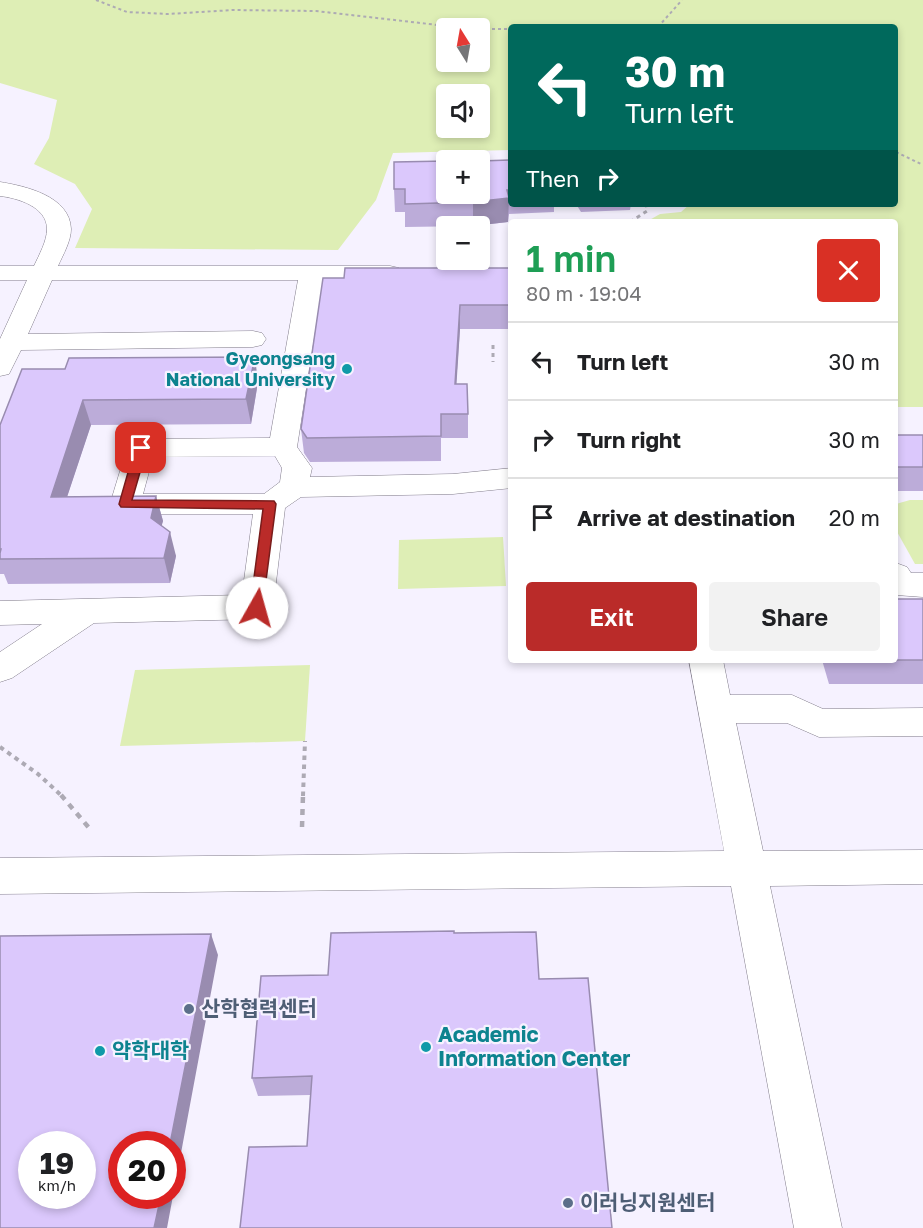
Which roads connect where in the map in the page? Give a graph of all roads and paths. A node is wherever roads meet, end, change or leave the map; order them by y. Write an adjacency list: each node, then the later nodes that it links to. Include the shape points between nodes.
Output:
1 (96, 0): 4 (path, via 127,12 316,11)
2 (682, 0): 3 (path)
3 (661, 24)
4 (436, 25)
5 (490, 29): 6 (path)
6 (508, 29)
7 (898, 153): 8 (path)
8 (923, 165)
9 (0, 189): 13 (street, via 22,192 55,215 60,230)
10 (646, 207): 11 (path, via 647,211)
11 (635, 219)
12 (0, 273): 13 (street)
13 (43, 273): 14 (street); 17 (street)
14 (312, 273): 15 (street); 21 (street)
15 (417, 273)
16 (253, 339): 17 (street)
17 (11, 342): 20 (street)
18 (493, 345): 19 (path)
19 (493, 362)
20 (0, 368)
21 (283, 447): 23 (street, via 297,468); 23 (street, via 141,448 125,504)
22 (508, 478): 23 (street)
23 (282, 496): 26 (street, via 257,608)
24 (898, 581): 25 (street)
25 (923, 585)
26 (87, 610): 27 (street); 29 (street)
27 (0, 613)
28 (707, 663): 30 (street)
29 (0, 669)
30 (717, 709): 31 (street, via 792,709 819,723); 37 (street)
31 (923, 722)
32 (305, 741): 34 (path)
33 (0, 747): 35 (path, via 23,761 75,809)
34 (302, 827)
35 (90, 829)
36 (923, 867): 37 (street)
37 (748, 870): 38 (street); 39 (street)
38 (0, 876)
39 (818, 1228)

